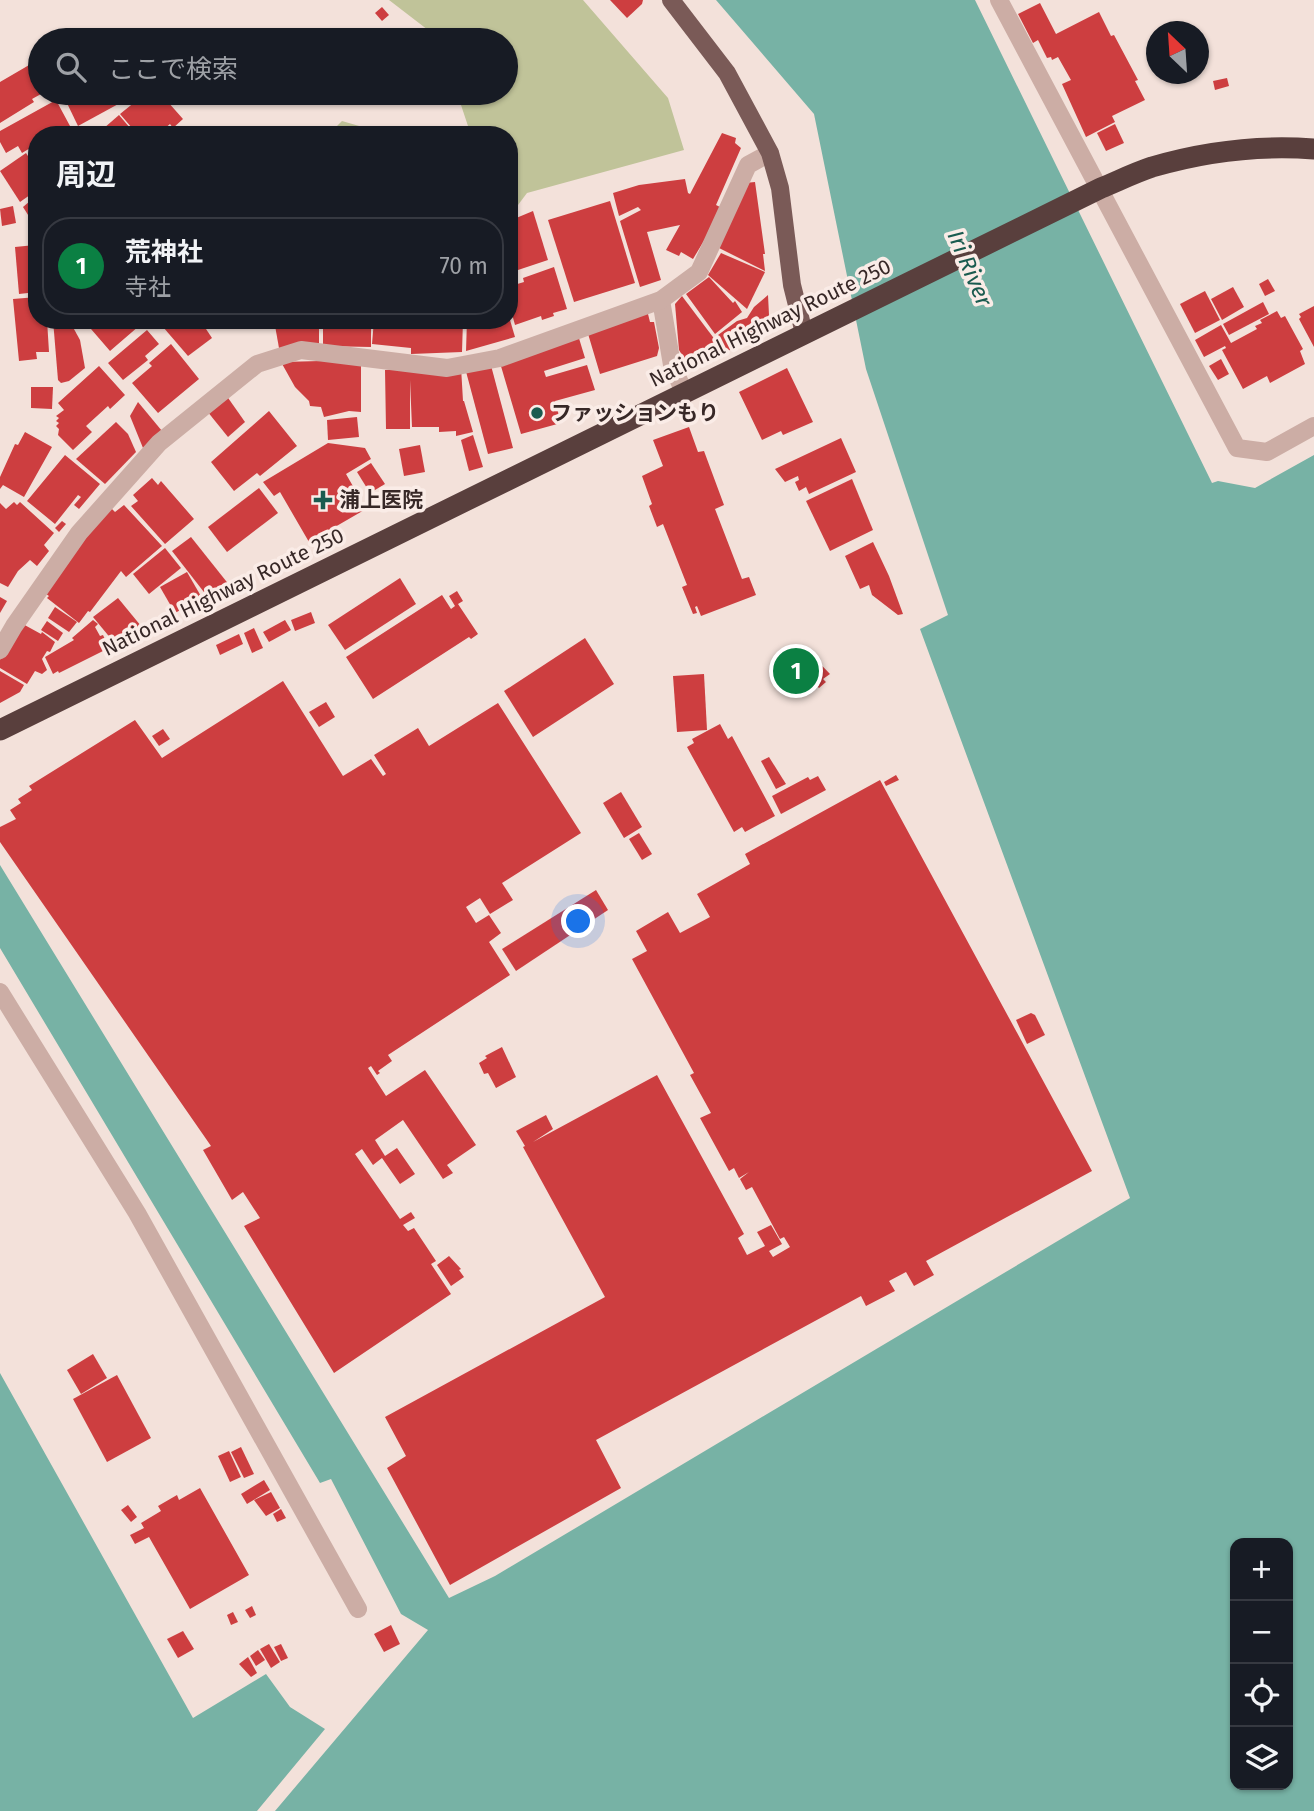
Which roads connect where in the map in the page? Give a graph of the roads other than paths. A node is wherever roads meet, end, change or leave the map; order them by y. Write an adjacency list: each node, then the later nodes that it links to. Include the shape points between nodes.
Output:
1 (671, 0): 4 (main road, via 727,72)
2 (999, 0): 5 (street)
3 (1314, 149): 5 (highway, National Highway Route 250, via 1199,155 1149,168)
4 (770, 153): 6 (street, via 748,165 699,272); 7 (main road)
5 (1101, 188): 7 (highway, National Highway Route 250); 9 (street, via 1237,448 1267,452)
6 (661, 300): 8 (street, via 672,365); 10 (street, via 500,358 447,368 301,350 257,364 159,443 79,533)
7 (804, 333): 8 (highway, National Highway Route 250)
8 (684, 392): 11 (highway, National Highway Route 250)
9 (1314, 426)
10 (0, 650)
11 (0, 730)
12 (3, 1003): 13 (street, via 137,1213)
13 (358, 1609)

